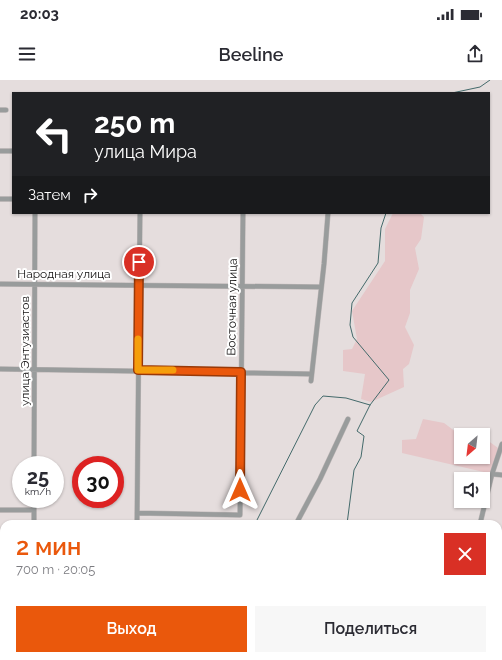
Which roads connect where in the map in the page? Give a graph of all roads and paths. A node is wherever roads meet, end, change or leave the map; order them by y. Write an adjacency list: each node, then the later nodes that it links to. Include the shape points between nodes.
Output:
1 (0, 110): 2 (street)
2 (6, 110)
3 (0, 151): 4 (street)
4 (12, 151)
5 (0, 199): 6 (street)
6 (12, 199)
7 (35, 214): 12 (street, улица Энтузиастов)
8 (140, 214): 13 (street)
9 (243, 214): 14 (street, Восточная улица)
10 (328, 214): 15 (street)
11 (0, 284): 12 (street, Народная улица)
12 (36, 284): 13 (street, Народная улица); 17 (street, улица Энтузиастов)
13 (138, 285): 14 (street, Народная улица); 18 (street)
14 (242, 287): 15 (street, Народная улица); 19 (street, Восточная улица)
15 (321, 287): 20 (street)
16 (0, 369): 17 (street)
17 (35, 369): 18 (street); 24 (street, улица Энтузиастов)
18 (138, 370): 19 (street); 29 (street)
19 (241, 372): 20 (street); 29 (street, Восточная улица, via 240,515)
20 (312, 374): 21 (street)
21 (311, 381)
22 (348, 419): 32 (street)
23 (502, 444): 25 (street)
24 (34, 456)
25 (492, 474): 26 (street); 33 (street)
26 (502, 476)
27 (0, 510): 28 (street)
28 (34, 510): 30 (street)
29 (137, 513): 31 (street)
30 (34, 520)
31 (137, 520)
32 (298, 520)
33 (481, 520)

